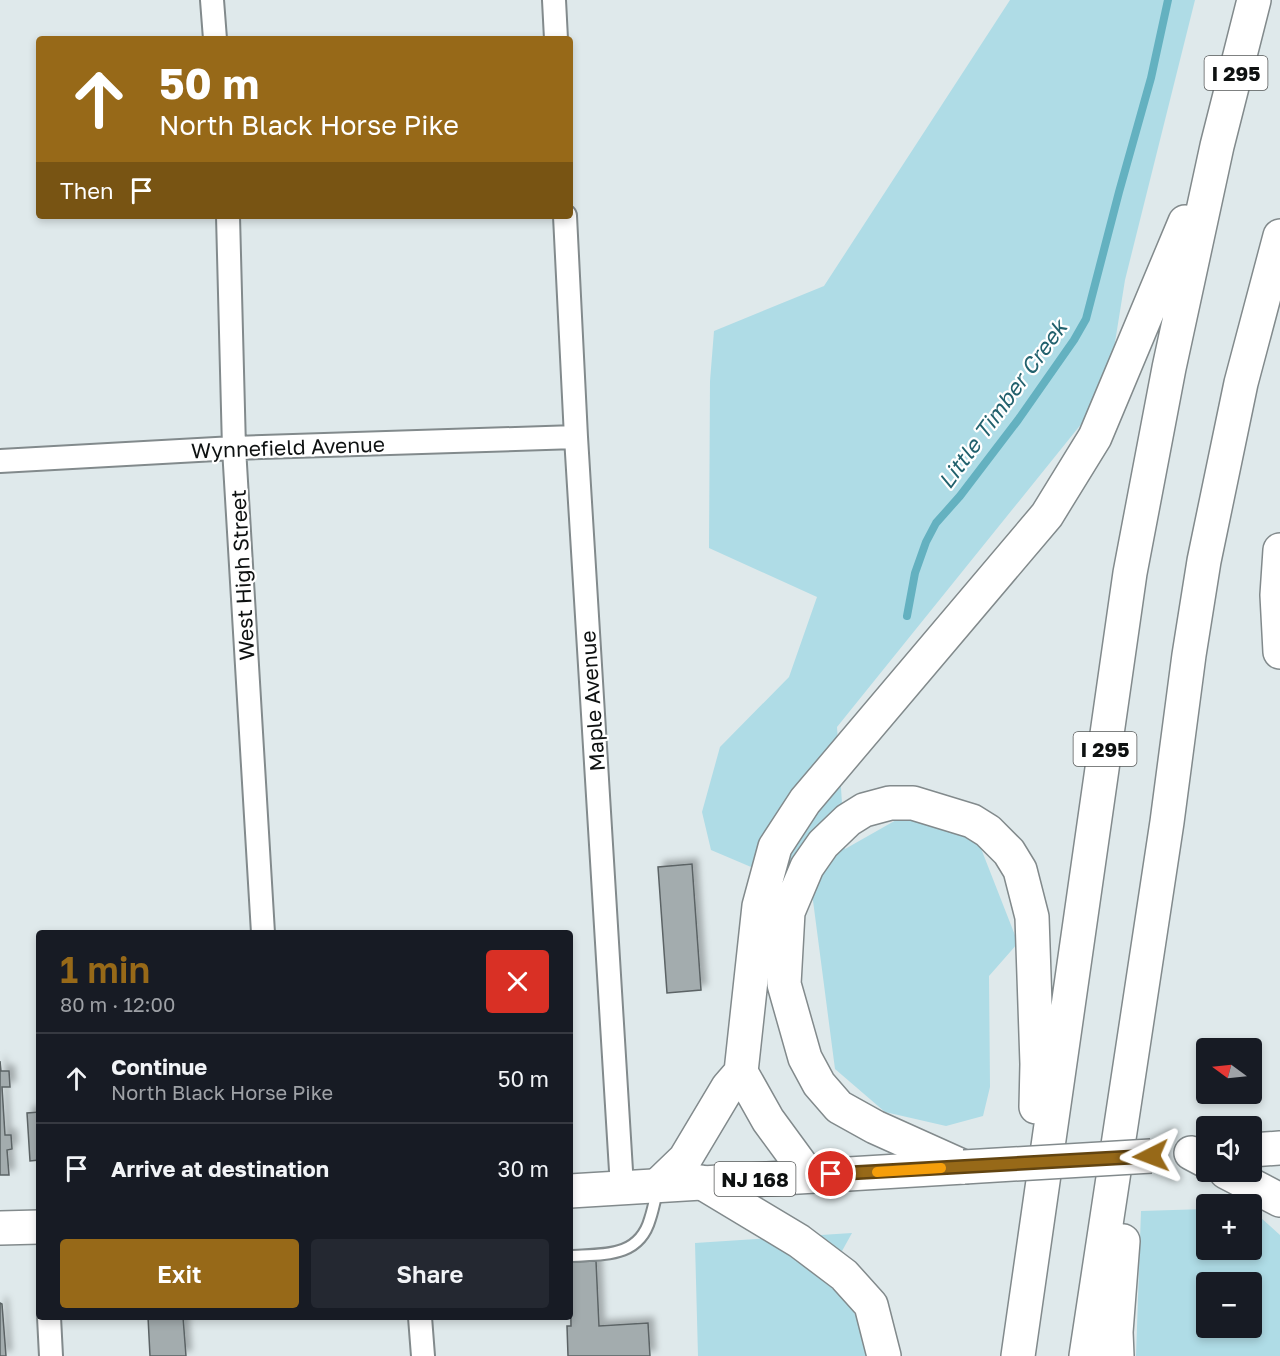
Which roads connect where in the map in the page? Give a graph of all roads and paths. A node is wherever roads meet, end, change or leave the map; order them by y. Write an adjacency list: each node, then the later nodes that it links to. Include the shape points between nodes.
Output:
1 (212, 0): 4 (street)
2 (554, 0): 5 (street)
3 (1254, 0): 6 (main road, I 295)
4 (215, 36)
5 (556, 36)
6 (1217, 146): 17 (main road, via 1095,437 1047,515 805,801 775,847 759,906); 32 (main road, I 295, via 1130,573)
7 (228, 219): 11 (street, West High Street)
8 (565, 219): 10 (street, Maple Avenue)
9 (1280, 236): 16 (main road, via 1241,383 1204,561)
10 (576, 437): 11 (street, Wynnefield Avenue); 26 (street, Maple Avenue)
11 (234, 448): 12 (street, Wynnefield Avenue); 15 (street, West High Street)
12 (0, 461)
13 (1280, 550): 14 (main road)
14 (1280, 652)
15 (263, 930)
16 (1142, 986): 39 (main road); 40 (main road)
17 (741, 1072): 22 (main road, via 768,1120); 25 (main road, via 685,1159)
18 (1280, 1148): 19 (main road)
19 (1262, 1149)
20 (1196, 1156): 21 (main road, NJ 168, bridge)
21 (964, 1167): 22 (main road, NJ 168); 32 (main road, via 839,1107 819,1084 805,1058 784,984 788,912 807,867 848,819 890,803 913,803 972,821 1009,852 1020,870 1032,917 1037,1064)
22 (809, 1176): 23 (main road, NJ 168)
23 (701, 1182): 25 (main road, NJ 168); 37 (main road, via 799,1241 844,1275 872,1305)
24 (1245, 1182): 28 (main road)
25 (658, 1185): 26 (main road, NJ 168); 31 (lane, via 650,1221 633,1245 623,1251)
26 (622, 1187): 27 (main road, NJ 168)
27 (573, 1191)
28 (1280, 1200)
29 (36, 1227): 30 (main road)
30 (0, 1228)
31 (573, 1256)
32 (1031, 1268): 38 (main road, I 295)
33 (49, 1320): 35 (street)
34 (420, 1320): 36 (street)
35 (51, 1356)
36 (423, 1356)
37 (884, 1356)
38 (1018, 1356)
39 (1086, 1356)
40 (1117, 1356)

